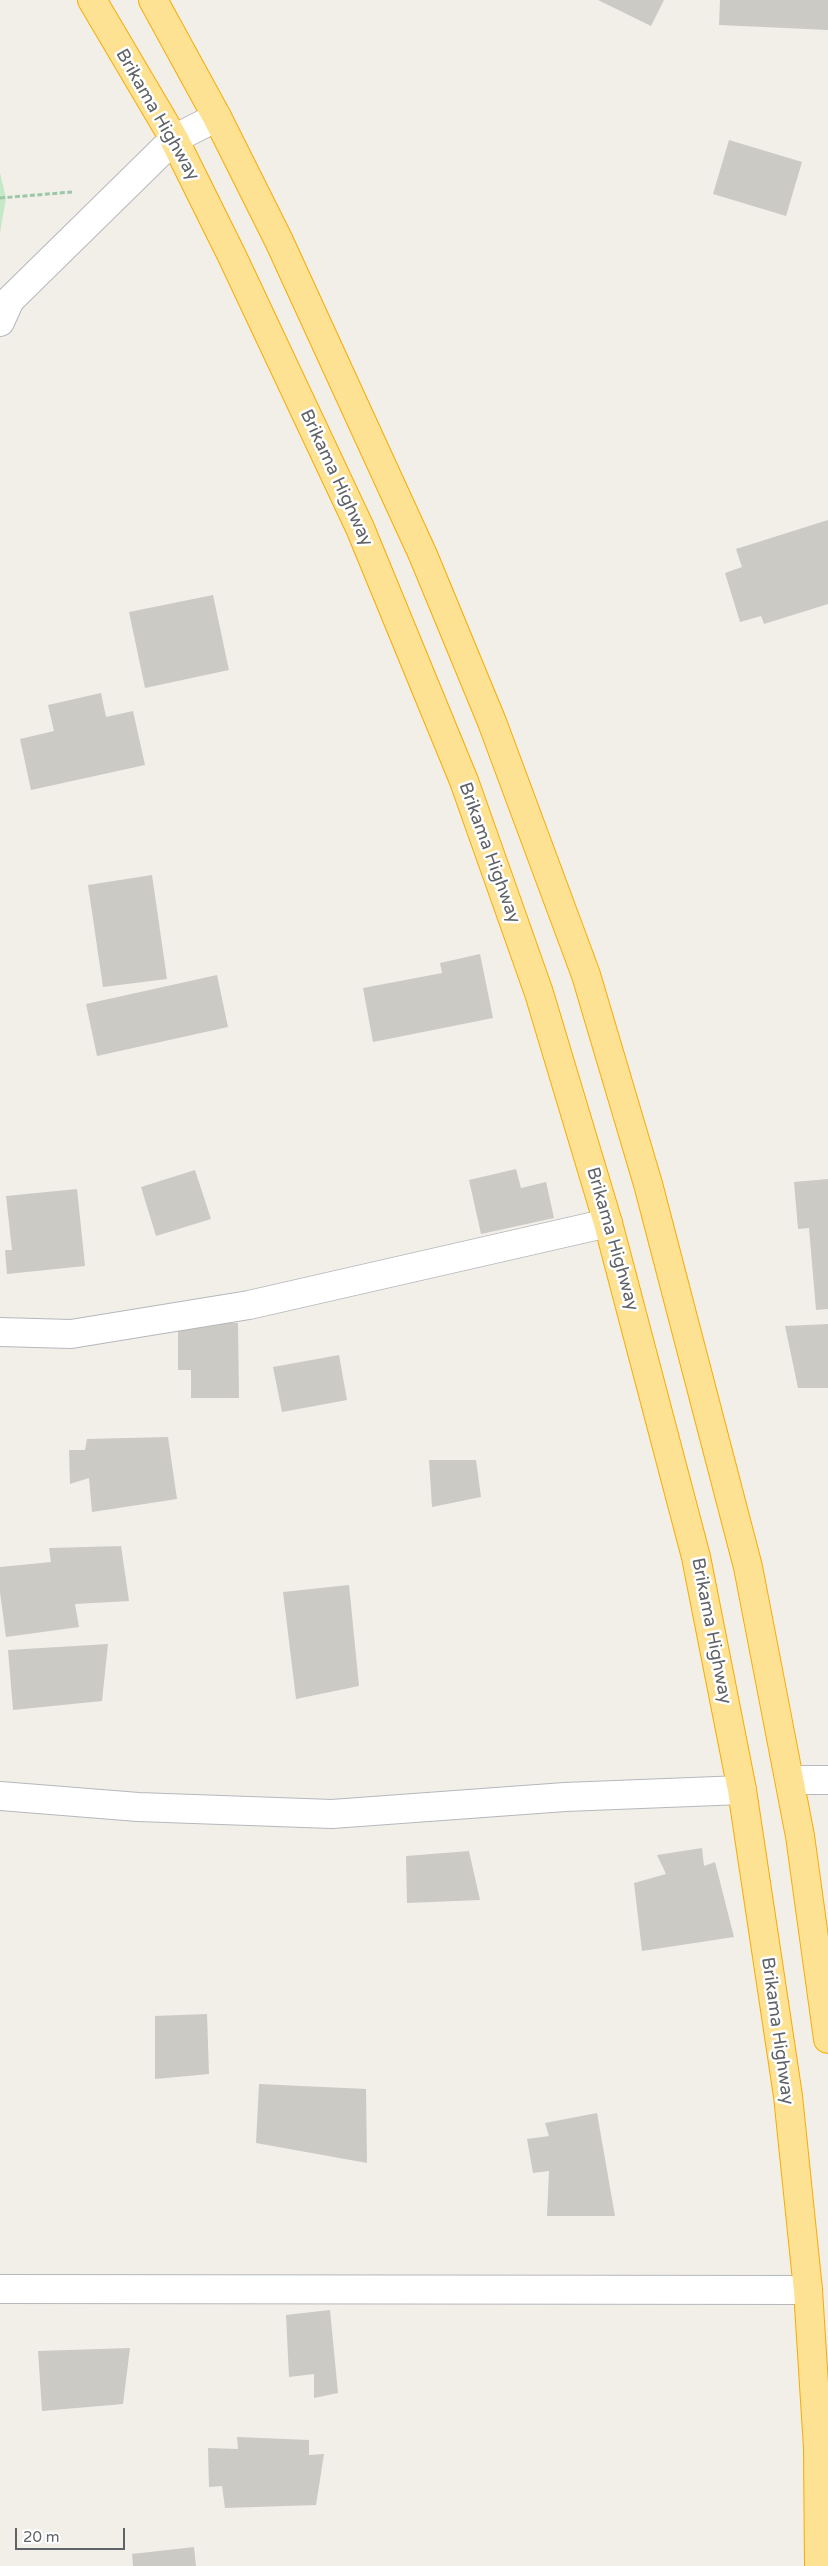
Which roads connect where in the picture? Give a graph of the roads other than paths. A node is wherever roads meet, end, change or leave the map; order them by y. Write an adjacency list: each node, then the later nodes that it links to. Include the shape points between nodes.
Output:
1 (92, 0): 4 (highway, Brikama Highway)
2 (153, 0): 3 (highway)
3 (218, 117): 4 (street); 8 (highway, via 423,556 492,722 586,975 648,1184 748,1567)
4 (174, 139): 5 (street, via 10,300); 6 (highway, Brikama Highway, via 360,528 464,781 539,993)
5 (0, 322)
6 (608, 1223): 7 (street, via 249,1305 71,1334); 10 (highway, Brikama Highway, via 696,1557)
7 (0, 1332)
8 (790, 1780): 9 (street); 12 (highway)
9 (828, 1780)
10 (742, 1790): 11 (street, via 565,1797 332,1814 138,1807); 14 (highway, Brikama Highway, via 788,2096)
11 (0, 1796)
12 (828, 2040)
13 (0, 2289): 14 (street)
14 (808, 2290): 15 (highway, Brikama Highway)
15 (820, 2346): 16 (highway, Brikama Highway)
16 (820, 2566)

